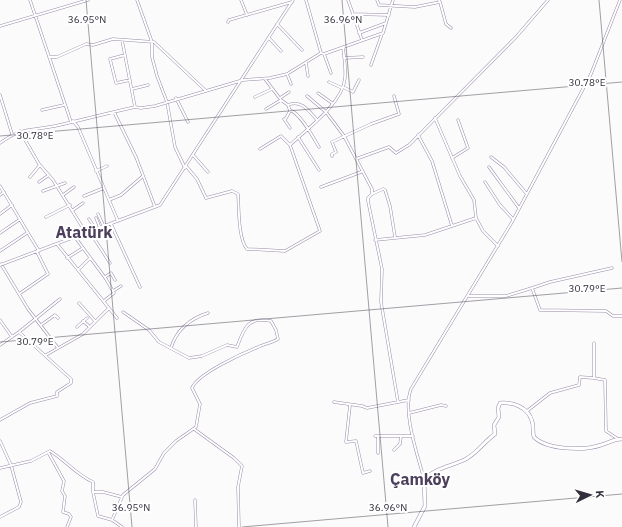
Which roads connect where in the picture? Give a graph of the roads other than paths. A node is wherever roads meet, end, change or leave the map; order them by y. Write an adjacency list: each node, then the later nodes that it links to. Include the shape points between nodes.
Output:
1 (30, 0): 17 (street)
2 (88, 0): 17 (street)
3 (137, 0): 28 (street)
4 (241, 0): 15 (street)
5 (306, 0): 32 (street)
6 (348, 0): 14 (street)
7 (377, 0): 13 (street, via 379,5)
8 (393, 0): 13 (street)
9 (548, 0): 71 (street, via 516,37)
10 (620, 0): 114 (street, via 598,58)
11 (293, 1): 15 (street); 20 (street)
12 (439, 1): 13 (street, via 415,7); 22 (street, via 446,24)
13 (391, 6): 16 (street)
14 (353, 14): 16 (street); 23 (street)
15 (247, 15): 18 (street)
16 (388, 15): 19 (street)
17 (35, 16): 21 (street); 34 (street)
18 (228, 22)
19 (386, 23): 23 (street); 24 (street)
20 (277, 24): 25 (street); 30 (street)
21 (0, 26)
22 (451, 28)
23 (360, 33): 27 (street)
24 (383, 33): 27 (street); 38 (street)
25 (268, 38): 31 (street); 45 (street)
26 (122, 40): 28 (street); 33 (street); 34 (street, via 86,44 57,57)
27 (362, 40): 29 (street)
28 (152, 42): 52 (street); 61 (street, via 156,72)
29 (343, 47): 32 (street); 36 (street)
30 (302, 50)
31 (281, 51)
32 (322, 54): 37 (street); 39 (street)
33 (125, 55): 43 (street); 43 (street, via 110,59 116,83)
34 (49, 57): 63 (street)
35 (363, 57): 36 (street)
36 (344, 58): 49 (street, via 345,79)
37 (306, 62): 40 (street); 41 (street)
38 (371, 64)
39 (331, 73)
40 (287, 74): 42 (street); 47 (street)
41 (308, 76)
42 (265, 79): 45 (street); 51 (street)
43 (130, 80): 50 (street)
44 (359, 80): 49 (street, via 353,92)
45 (241, 81): 52 (street); 87 (street)
46 (329, 82): 49 (street)
47 (291, 84)
48 (148, 85): 50 (street)
49 (342, 88): 62 (street)
50 (132, 89): 65 (street)
51 (272, 89): 56 (street); 60 (street)
52 (205, 90): 59 (street)
53 (289, 92): 60 (street)
54 (318, 93): 62 (street)
55 (0, 95): 79 (street)
56 (255, 96)
57 (308, 96): 70 (street)
58 (394, 96): 81 (street, via 399,114)
59 (176, 98): 61 (street); 75 (street)
60 (281, 99): 64 (street); 66 (street)
61 (167, 102): 65 (street); 94 (street, via 175,147)
62 (332, 103): 70 (street)
63 (64, 105): 67 (street); 74 (street)
64 (288, 105): 68 (street); 72 (street, via 300,104)
65 (135, 108): 69 (street)
66 (266, 109)
67 (42, 110)
68 (290, 110): 76 (street, via 284,119); 77 (street, via 295,112)
69 (114, 112): 74 (street); 101 (street)
70 (326, 112): 72 (street); 81 (street)
71 (434, 118): 80 (street); 90 (street)
72 (317, 120): 77 (street)
73 (458, 120): 90 (street, via 468,148)
74 (72, 121): 78 (street); 97 (street, via 78,127)
75 (188, 122)
76 (290, 128)
77 (308, 129): 82 (street); 85 (street)
78 (20, 131): 79 (street); 92 (street)
79 (12, 134): 83 (street)
80 (418, 135): 91 (street, via 396,153 389,147); 135 (street, via 432,161)
81 (344, 136): 88 (street, via 332,142 336,152); 91 (street)
82 (298, 138): 84 (street); 96 (street)
83 (0, 143)
84 (290, 145): 86 (street, via 281,136); 94 (street, via 320,231 285,251 247,248 241,231 238,194 232,191 206,198)
85 (319, 147)
86 (260, 149)
87 (193, 155): 94 (street); 98 (street)
88 (332, 156)
89 (491, 157): 114 (street, via 505,168)
90 (452, 158): 129 (street, via 474,200)
91 (356, 159): 99 (street)
92 (40, 165): 100 (street); 102 (street)
93 (107, 166): 97 (street)
94 (186, 167): 122 (street, via 163,201)
95 (488, 167): 123 (street)
96 (319, 170)
97 (96, 171): 110 (street)
98 (208, 172)
99 (361, 172): 109 (street); 113 (street, via 370,185)
100 (49, 175): 103 (street); 107 (street)
101 (143, 176): 118 (street, via 121,194); 122 (street)
102 (30, 178)
103 (39, 182)
104 (486, 182): 130 (street, via 500,205)
105 (65, 183): 107 (street)
106 (0, 186): 112 (street)
107 (57, 186): 111 (street); 116 (street)
108 (74, 187): 116 (street)
109 (321, 187)
110 (104, 188): 117 (street); 118 (street)
111 (43, 191)
112 (4, 192): 115 (street); 120 (street)
113 (372, 194): 144 (street, via 385,190); 145 (street, via 368,201)
114 (527, 194): 123 (street)
115 (0, 195)
116 (63, 195): 121 (street)
117 (84, 196)
118 (109, 200): 133 (street)
119 (83, 203): 124 (street)
120 (12, 205): 125 (street); 131 (street)
121 (70, 205): 124 (street); 127 (street)
122 (155, 207): 133 (street)
123 (519, 208): 130 (street)
124 (73, 210): 142 (street)
125 (0, 214)
126 (98, 214): 136 (street)
127 (46, 217)
128 (96, 218): 137 (street)
129 (476, 218): 135 (street); 147 (street, via 483,231)
130 (513, 219): 147 (street)
131 (19, 220): 140 (street); 141 (street)
132 (90, 220): 138 (street)
133 (118, 221): 134 (street)
134 (112, 224): 136 (street); 160 (street)
135 (452, 226): 144 (street, via 425,235)
136 (104, 227): 137 (street)
137 (100, 228): 138 (street)
138 (96, 230): 139 (street)
139 (90, 232): 142 (street); 153 (street)
140 (0, 233)
141 (27, 233): 149 (street); 150 (street)
142 (86, 233): 143 (street)
143 (75, 237): 146 (street); 148 (street)
144 (395, 237): 145 (street)
145 (375, 240): 192 (street, via 382,269 381,302)
146 (57, 244): 150 (street); 151 (street)
147 (498, 246): 164 (street)
148 (83, 248): 151 (street); 152 (street)
149 (0, 251)
150 (38, 251): 154 (street); 163 (street, via 48,274)
151 (67, 258): 156 (street)
152 (90, 258): 156 (street); 157 (street)
153 (110, 263)
154 (0, 264): 163 (street)
155 (612, 268): 161 (street)
156 (78, 270): 166 (street)
157 (105, 277): 158 (street, via 111,273); 162 (street)
158 (115, 280)
159 (121, 286): 162 (street)
160 (140, 287)
161 (532, 288): 164 (street, via 506,296); 171 (street, via 540,310 606,311 612,316)
162 (113, 291): 166 (street, via 114,293)
163 (19, 294): 172 (street)
164 (468, 296): 190 (street, via 411,389)
165 (60, 298): 172 (street)
166 (104, 301): 168 (street)
167 (79, 302): 178 (street)
168 (109, 308): 175 (street); 178 (street)
169 (123, 312): 187 (street, via 149,330 159,342)
170 (208, 312): 187 (street, via 196,317 184,327 174,339)
171 (622, 316)
172 (35, 318): 179 (street); 182 (street)
173 (58, 318): 179 (street, via 55,315)
174 (87, 318): 177 (street)
175 (117, 318)
176 (0, 320): 183 (street)
177 (83, 321): 180 (street); 181 (street)
178 (95, 321): 181 (street)
179 (41, 325): 186 (street)
180 (78, 326)
181 (90, 328): 186 (street)
182 (19, 332): 183 (street); 188 (street)
183 (12, 337): 185 (street)
184 (594, 343): 189 (street)
185 (0, 345)
186 (58, 348): 188 (street)
187 (171, 348): 198 (street, via 189,358 202,356 227,345 237,347 241,334 250,322 264,319 271,321 276,330 278,339 213,370 194,384 192,388 200,404)
188 (46, 355): 197 (street, via 69,375 71,383 57,392 57,396 30,403)
189 (594, 378): 195 (street, via 580,377 579,385 550,393); 203 (street, via 605,380 606,431)
190 (409, 400): 192 (street); 196 (street)
191 (334, 402): 193 (street)
192 (398, 402): 193 (street, via 367,408)
193 (350, 405): 210 (street, via 346,442 356,441 363,473)
194 (446, 406): 196 (street)
195 (527, 411): 203 (street, via 532,420 534,437 544,443 568,448 600,445); 211 (street, via 511,404 500,403 499,417 494,426 495,434 483,447 466,459 440,468)
196 (410, 413): 202 (street)
197 (0, 420)
198 (194, 429): 213 (street, via 176,441 164,453 155,468); 220 (street, via 242,466 238,487)
199 (375, 436): 200 (street)
200 (378, 436): 201 (street); 207 (street)
201 (401, 436): 202 (street); 205 (street, via 401,444)
202 (413, 436): 211 (street)
203 (620, 439)
204 (0, 441): 208 (street)
205 (394, 450)
206 (48, 452): 208 (street, via 30,461); 212 (street, via 54,453 84,479 93,482); 217 (street, via 64,481 63,512 71,517)
207 (378, 453)
208 (11, 466): 209 (street); 215 (street, via 21,502 19,507)
209 (0, 468)
210 (370, 471)
211 (424, 479): 221 (street, via 425,506)
212 (93, 492): 213 (street); 216 (street, via 98,516)
213 (122, 497): 216 (street)
214 (195, 500): 219 (street)
215 (0, 517)
216 (112, 520): 218 (street)
217 (67, 527)
218 (122, 527)
219 (196, 527)
220 (239, 527)
221 (414, 527)

